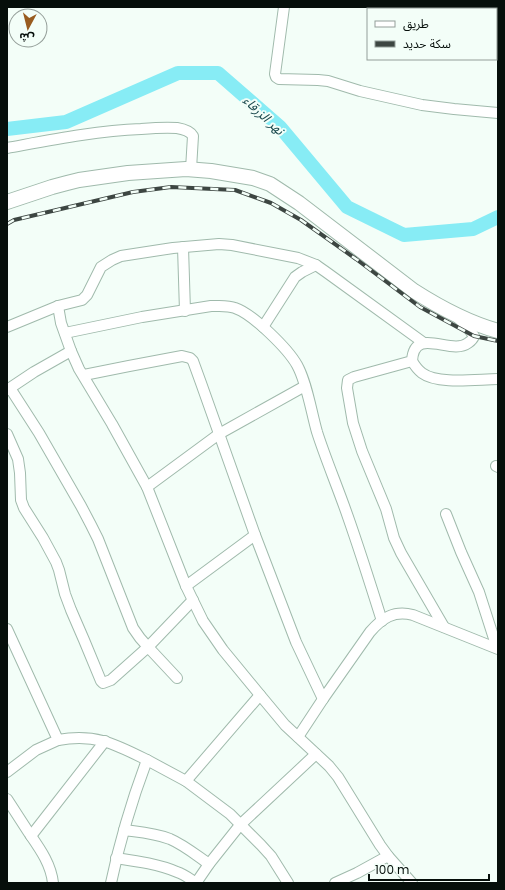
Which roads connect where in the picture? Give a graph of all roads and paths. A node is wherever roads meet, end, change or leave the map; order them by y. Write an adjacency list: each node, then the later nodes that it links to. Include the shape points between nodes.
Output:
1 (284, 7): 2 (street, via 276,78 328,81 422,105)
2 (498, 113)
3 (7, 148): 4 (street, via 105,132 177,128 193,136)
4 (191, 169): 5 (street, via 79,180); 10 (street, via 244,176 270,184 414,291)
5 (7, 202)
6 (183, 247): 7 (street, via 232,245 298,258); 8 (street, via 131,254 112,260 102,267 85,298); 9 (street)
7 (316, 265): 11 (street, via 295,277); 15 (street)
8 (58, 306): 12 (street); 14 (street)
9 (185, 311): 11 (street, via 212,306 234,308); 14 (street)
10 (450, 311): 13 (street); 15 (street, via 473,334 473,338 460,347)
11 (263, 327): 20 (street, via 292,358)
12 (7, 328)
13 (498, 331)
14 (65, 333): 16 (street)
15 (424, 343): 17 (street, via 416,349)
16 (70, 351): 18 (street); 21 (street)
17 (412, 361): 19 (street, via 422,374 434,378); 30 (street, via 354,377 348,380 347,388 355,431 386,510 394,538)
18 (84, 376): 23 (street, via 182,356 190,358); 24 (street)
19 (498, 379)
20 (305, 386): 23 (street); 29 (street, via 317,431)
21 (8, 389): 32 (street, via 39,433 81,506 98,539 133,628)
22 (7, 434): 32 (street, via 18,459 21,500 24,508 59,570 71,610 101,681 103,683 111,680)
23 (219, 434): 24 (street); 26 (street)
24 (146, 487): 27 (street)
25 (446, 514): 33 (street, via 479,592)
26 (255, 535): 27 (street); 36 (street, via 296,642)
27 (186, 586): 28 (street)
28 (193, 600): 32 (street); 35 (street, via 223,650)
29 (382, 621): 30 (street, via 393,615 406,613); 36 (street, via 370,632)
30 (444, 628): 33 (street)
31 (7, 629): 38 (street)
32 (148, 647): 34 (street)
33 (498, 649)
34 (177, 678)
35 (260, 695): 37 (street); 43 (street)
36 (322, 699): 37 (street)
37 (298, 737): 40 (street)
38 (58, 740): 39 (street, via 84,737); 42 (street, via 36,750)
39 (105, 741): 41 (street); 47 (street)
40 (316, 754): 45 (street); 48 (street, via 338,777)
41 (147, 760): 43 (street); 46 (street, via 135,790)
42 (7, 772)
43 (186, 781): 45 (street, via 230,814)
44 (7, 799): 47 (street)
45 (240, 825): 50 (street); 54 (street, via 266,850)
46 (124, 830): 49 (street); 50 (street, via 169,839)
47 (32, 836): 51 (street, via 47,862)
48 (388, 856): 55 (street); 56 (street)
49 (116, 858): 52 (street); 53 (street, via 159,866 178,872)
50 (209, 864): 53 (street)
51 (53, 883)
52 (111, 883)
53 (196, 883)
54 (288, 883)
55 (335, 883)
56 (412, 883)

